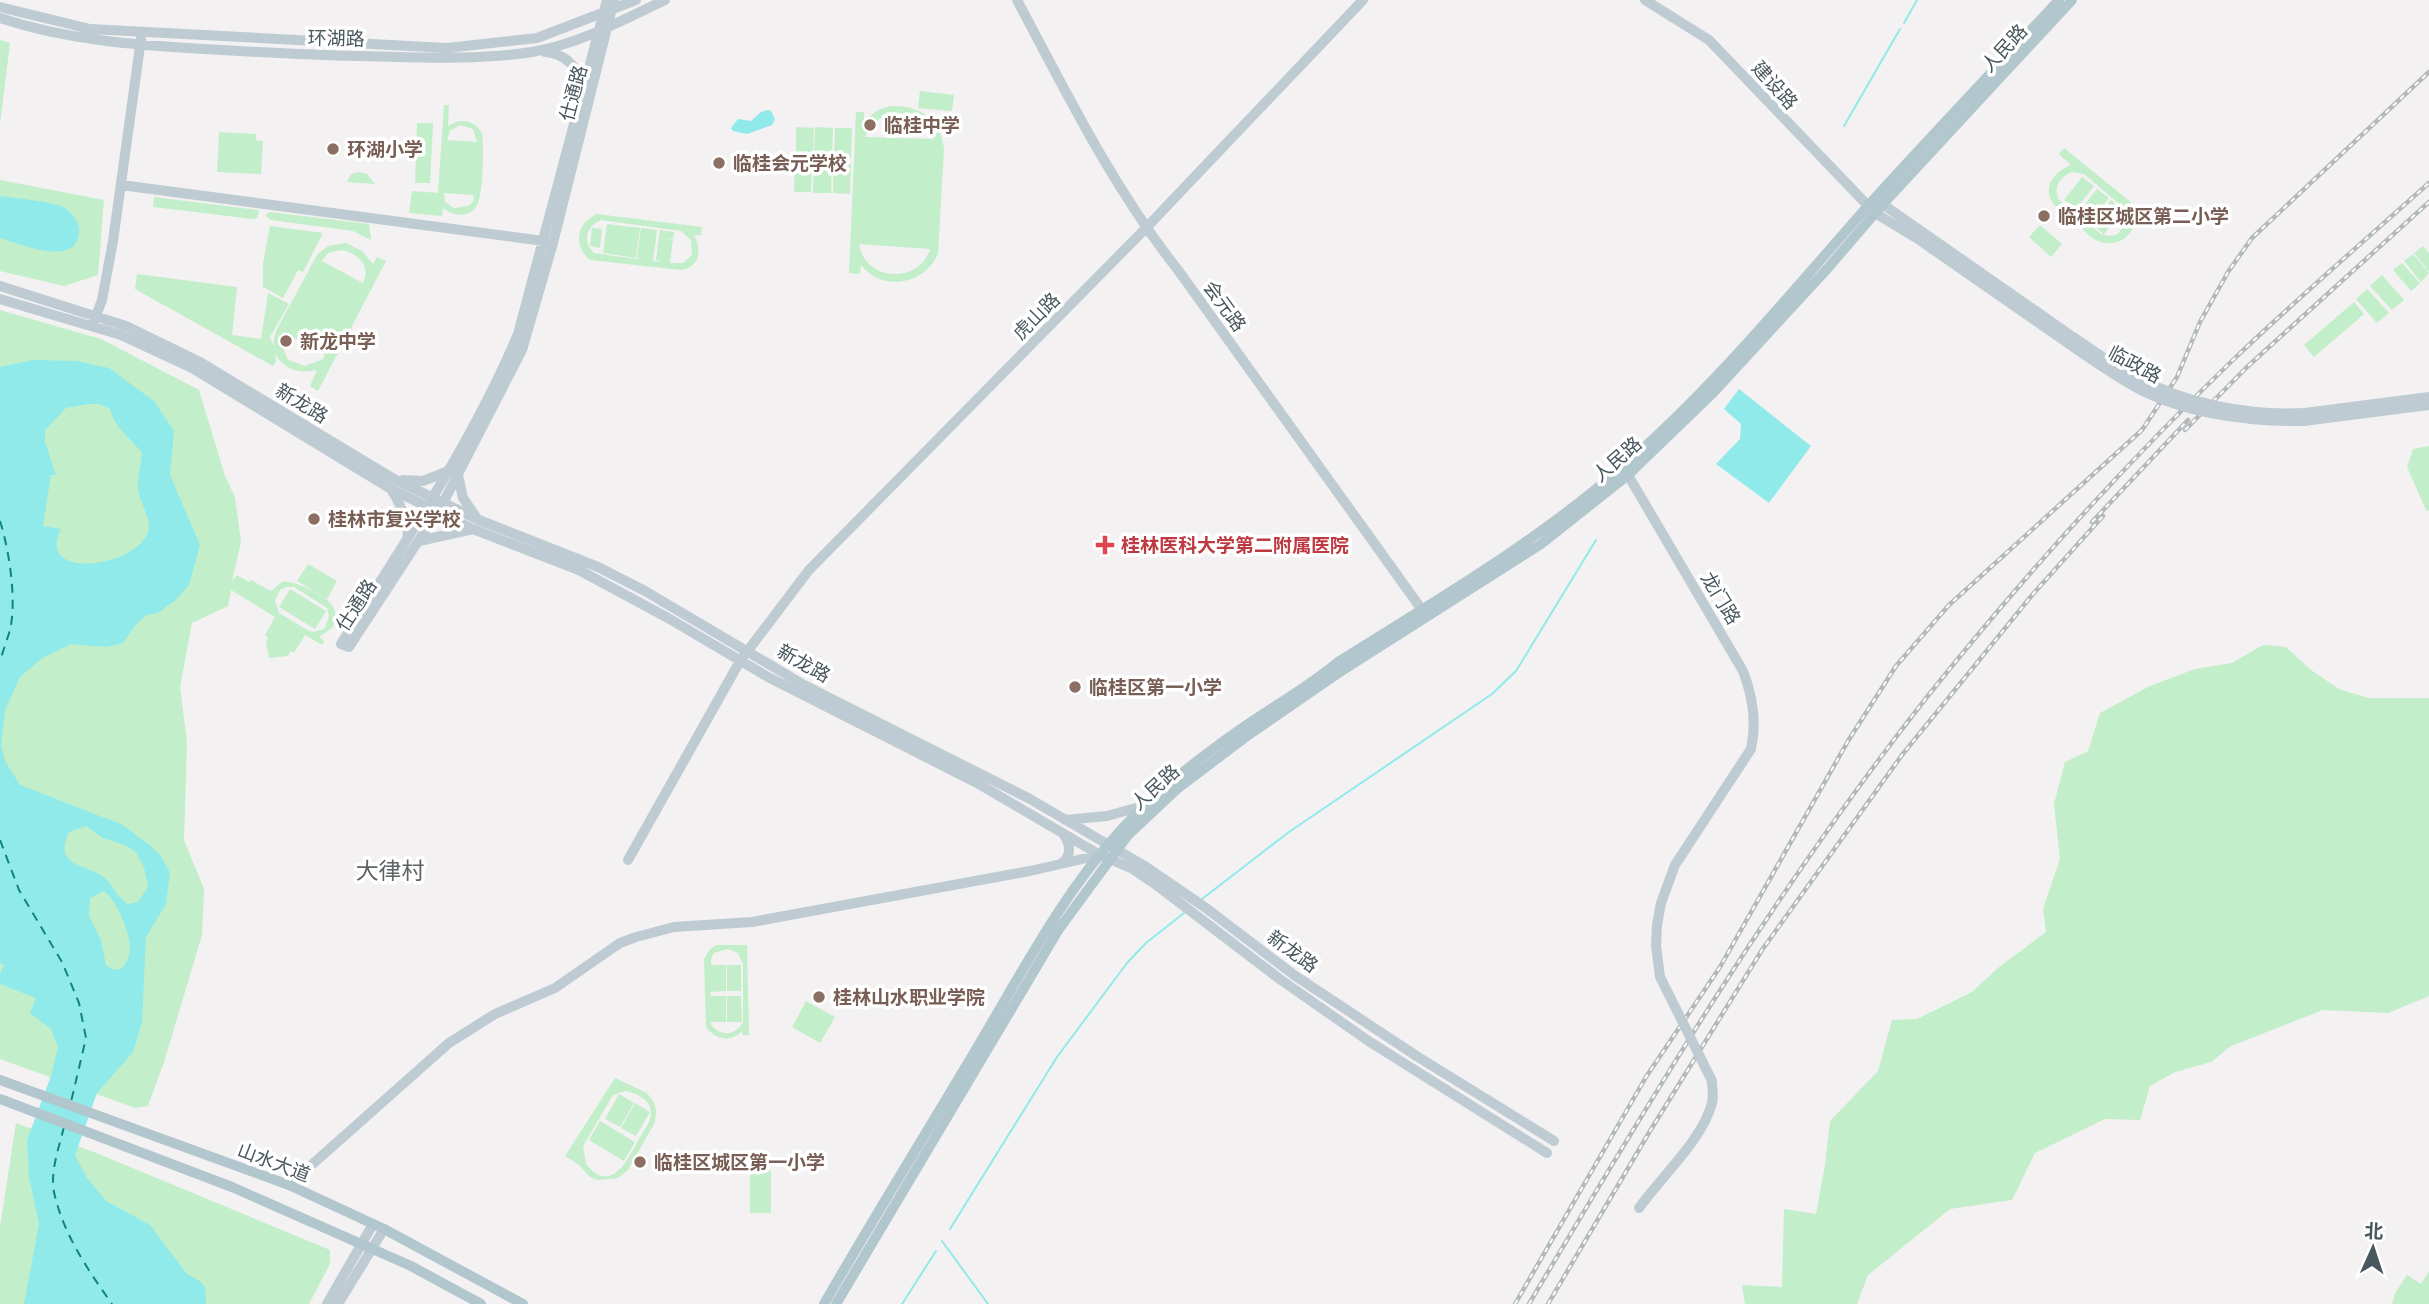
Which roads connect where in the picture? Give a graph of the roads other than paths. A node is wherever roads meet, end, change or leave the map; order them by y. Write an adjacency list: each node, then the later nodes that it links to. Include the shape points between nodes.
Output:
1 (607, 0): 10 (street, 仕通路)
2 (636, 0): 10 (street, 环湖路)
3 (665, 0): 12 (street, 环湖路)
4 (1017, 0): 19 (street, 会元路)
5 (1363, 0): 19 (street, 虎山路)
6 (2059, 0): 18 (main road, 人民路)
7 (2072, 0): 18 (main road, 人民路)
8 (1648, 1): 18 (street, 建设路, via 1709,40)
9 (0, 6): 13 (street, 环湖路, via 90,29)
10 (610, 8): 12 (street, 仕通路); 13 (street, 环湖路, via 537,38 447,48)
11 (0, 18): 14 (street, 环湖路, via 37,29)
12 (604, 29): 15 (street, 环湖路); 16 (street, 仕通路); 20 (street, 仕通路)
13 (141, 32): 14 (street)
14 (141, 46): 15 (street, 环湖路, via 440,58); 17 (street)
15 (531, 52): 16 (street, via 555,52 566,58)
16 (585, 84): 20 (street, 仕通路)
17 (121, 185): 20 (street); 23 (street)
18 (1875, 206): 27 (street, 临政路, bridge, via 2144,391 2252,421); 29 (main road, 人民路, via 1711,395); 38 (main road, 人民路, via 1693,400 1622,468 1535,537)
19 (1145, 229): 38 (street, 会元路); 39 (street, 虎山路, via 808,570)
20 (549, 242): 28 (street, 仕通路, via 522,350)
21 (0, 286): 23 (street, 新龙路)
22 (0, 299): 24 (street, 新龙路)
23 (97, 315): 24 (street); 30 (street, 新龙路, via 200,362)
24 (92, 325): 30 (street, 新龙路, via 191,368)
25 (2429, 397): 27 (street, 临政路)
26 (2429, 405): 27 (street, 临政路)
27 (2305, 417)
28 (454, 473): 30 (street); 31 (street, 仕通路); 32 (street, 仕通路); 35 (street)
29 (1628, 475): 38 (main road, 人民路, via 1541,544); 53 (street, 龙门路, bridge, via 1744,671 1754,705 1751,749 1675,864 1661,903 1656,945 1660,977 1712,1081 1713,1100 1698,1135)
30 (392, 484): 31 (street, 新龙路); 33 (street, 新龙路); 36 (street)
31 (432, 497): 32 (street, 新龙路); 33 (street, 仕通路)
32 (443, 503): 34 (street, 仕通路); 35 (street, 新龙路)
33 (426, 507): 34 (street, 新龙路); 36 (street, 仕通路)
34 (437, 513): 35 (street, 新龙路); 37 (street, 仕通路)
35 (476, 524): 37 (street); 39 (street, 新龙路, via 598,567); 40 (street, 新龙路, via 579,570)
36 (408, 535): 37 (street, 仕通路, via 341,643 349,647)
37 (419, 541)
38 (1425, 614): 41 (main road, 人民路, via 1338,663 1242,728); 44 (main road, 人民路, via 1225,752)
39 (747, 652): 40 (street, 虎山路); 42 (street, 新龙路)
40 (740, 661): 43 (street, 新龙路, via 977,783); 45 (street, 虎山路)
41 (1147, 805): 42 (street, via 1107,816); 44 (main road, 人民路, via 1121,829)
42 (1065, 820): 44 (street, 新龙路)
43 (1063, 834): 44 (street, 新龙路); 46 (street, via 1069,852)
44 (1109, 852): 46 (street); 47 (street, 新龙路); 61 (main road, via 1048,928); 62 (main road)
45 (628, 859)
46 (1062, 863): 52 (street, via 752,922 674,927 620,943 555,988 495,1014 449,1043)
47 (1202, 912): 50 (street, 新龙路, via 1418,1057); 51 (street, 新龙路, via 1281,980)
48 (0, 1080): 52 (main road, 山水大道)
49 (0, 1099): 56 (main road, 山水大道, via 232,1186)
50 (1554, 1141)
51 (1547, 1153)
52 (289, 1185): 54 (main road, 山水大道)
53 (1639, 1208)
54 (373, 1224): 55 (main road, 山水大道); 56 (street)
55 (384, 1229): 56 (street); 60 (main road, 山水大道)
56 (367, 1246): 57 (street); 58 (street); 59 (main road, 山水大道)
57 (327, 1304)
58 (338, 1304)
59 (481, 1304)
60 (523, 1304)
61 (824, 1304)
62 (836, 1304)

